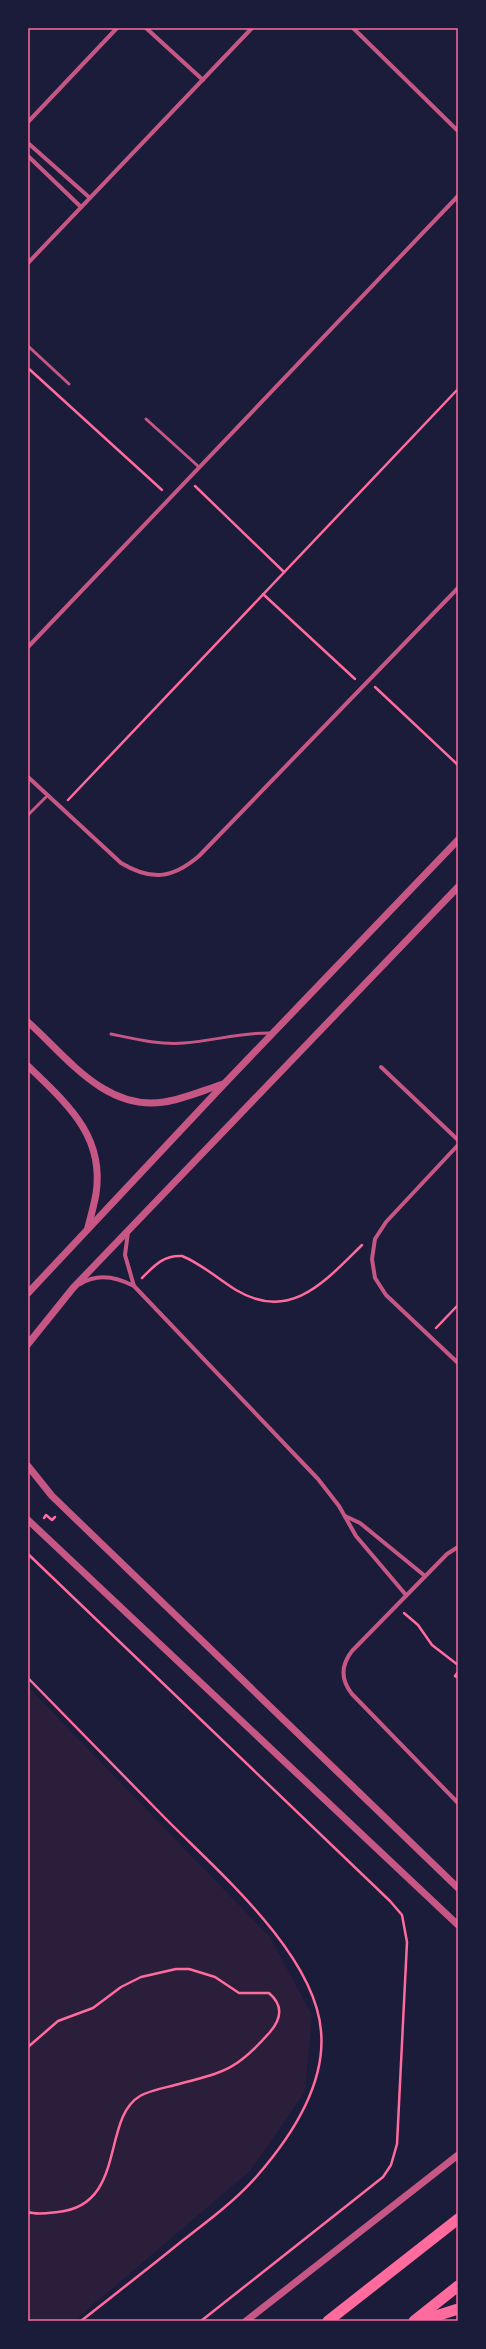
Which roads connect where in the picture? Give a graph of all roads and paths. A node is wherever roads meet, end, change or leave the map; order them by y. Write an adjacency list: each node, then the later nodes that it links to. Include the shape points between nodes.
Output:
1 (117, 28): 6 (street)
2 (146, 28): 5 (street)
3 (252, 28): 5 (street)
4 (353, 28): 7 (street)
5 (203, 80): 11 (street)
6 (28, 122)
7 (458, 131)
8 (28, 143): 11 (street)
9 (28, 156): 12 (street)
10 (458, 196): 19 (street)
11 (90, 198): 12 (street)
12 (82, 206): 13 (street)
13 (28, 263)
14 (28, 346): 16 (lane)
15 (28, 368): 21 (path)
16 (69, 384)
17 (458, 388): 22 (path)
18 (146, 419): 19 (lane)
19 (199, 467): 20 (street)
20 (187, 479): 21 (street); 22 (path)
21 (170, 497): 25 (street)
22 (284, 572): 24 (path)
23 (458, 588): 26 (street)
24 (263, 594): 27 (path); 31 (path)
25 (28, 647)
26 (369, 680): 27 (street); 28 (path)
27 (363, 686): 31 (street, via 186,868 152,876 136,872 121,863)
28 (458, 765)
29 (28, 777): 30 (street)
30 (48, 795): 31 (street); 32 (lane)
31 (60, 807)
32 (28, 815)
33 (458, 840): 36 (street)
34 (458, 887): 44 (street)
35 (28, 1022): 40 (street, via 103,1090 122,1099 143,1103 164,1102)
36 (274, 1033): 37 (lane, via 250,1032 184,1043 151,1042); 40 (street)
37 (111, 1034)
38 (28, 1066): 43 (street, via 71,1109 87,1132 94,1152 97,1173 96,1194)
39 (381, 1067): 41 (street)
40 (225, 1083): 43 (street)
41 (458, 1140)
42 (458, 1145): 50 (street, via 386,1222 373,1249 373,1269 380,1287)
43 (88, 1228): 48 (street)
44 (128, 1232): 46 (street, via 125,1255); 47 (street)
45 (363, 1244): 46 (path, via 319,1286 293,1299 264,1301 250,1297 182,1256 172,1255 163,1258)
46 (134, 1286): 47 (street, via 111,1277 97,1277); 55 (street, via 318,1479)
47 (73, 1288): 51 (street)
48 (28, 1293)
49 (458, 1305): 50 (path)
50 (429, 1335): 52 (street)
51 (28, 1344)
52 (458, 1363)
53 (28, 1466): 68 (street, via 52,1496)
54 (58, 1514): 57 (path, via 52,1520 46,1515)
55 (345, 1516): 60 (street, via 360,1524); 61 (street, via 356,1536)
56 (28, 1520): 69 (street)
57 (42, 1520)
58 (458, 1548): 60 (street, via 447,1554)
59 (28, 1554): 77 (path, via 385,1896 405,1924 407,1942 397,2144 391,2165 383,2177)
60 (425, 1576): 61 (street)
61 (406, 1595): 62 (street)
62 (396, 1605): 63 (path, via 418,1625 432,1646); 67 (street, via 346,1658 343,1668 344,1682 352,1694)
63 (458, 1665)
64 (458, 1672): 66 (path, via 455,1676)
65 (28, 1678): 76 (path, via 262,1917 302,1974 312,1996 321,2029 320,2063 310,2096 286,2137 258,2176 223,2209)
66 (458, 1678)
67 (458, 1803)
68 (458, 1888)
69 (458, 1924)
70 (28, 2047): 72 (path, via 58,2021 93,2008 130,1981 176,1969 203,1971 239,1993 269,1993 279,2005 280,2013 274,2027 253,2051 236,2065 216,2074 148,2092 133,2101 123,2117 106,2177 88,2199 62,2211 40,2214)
71 (458, 2155): 78 (street)
72 (28, 2212)
73 (458, 2219): 79 (highway)
74 (458, 2286): 80 (highway)
75 (458, 2309): 81 (highway)
76 (81, 2321)
77 (201, 2321)
78 (246, 2321)
79 (328, 2321)
80 (414, 2321)
81 (420, 2321)

